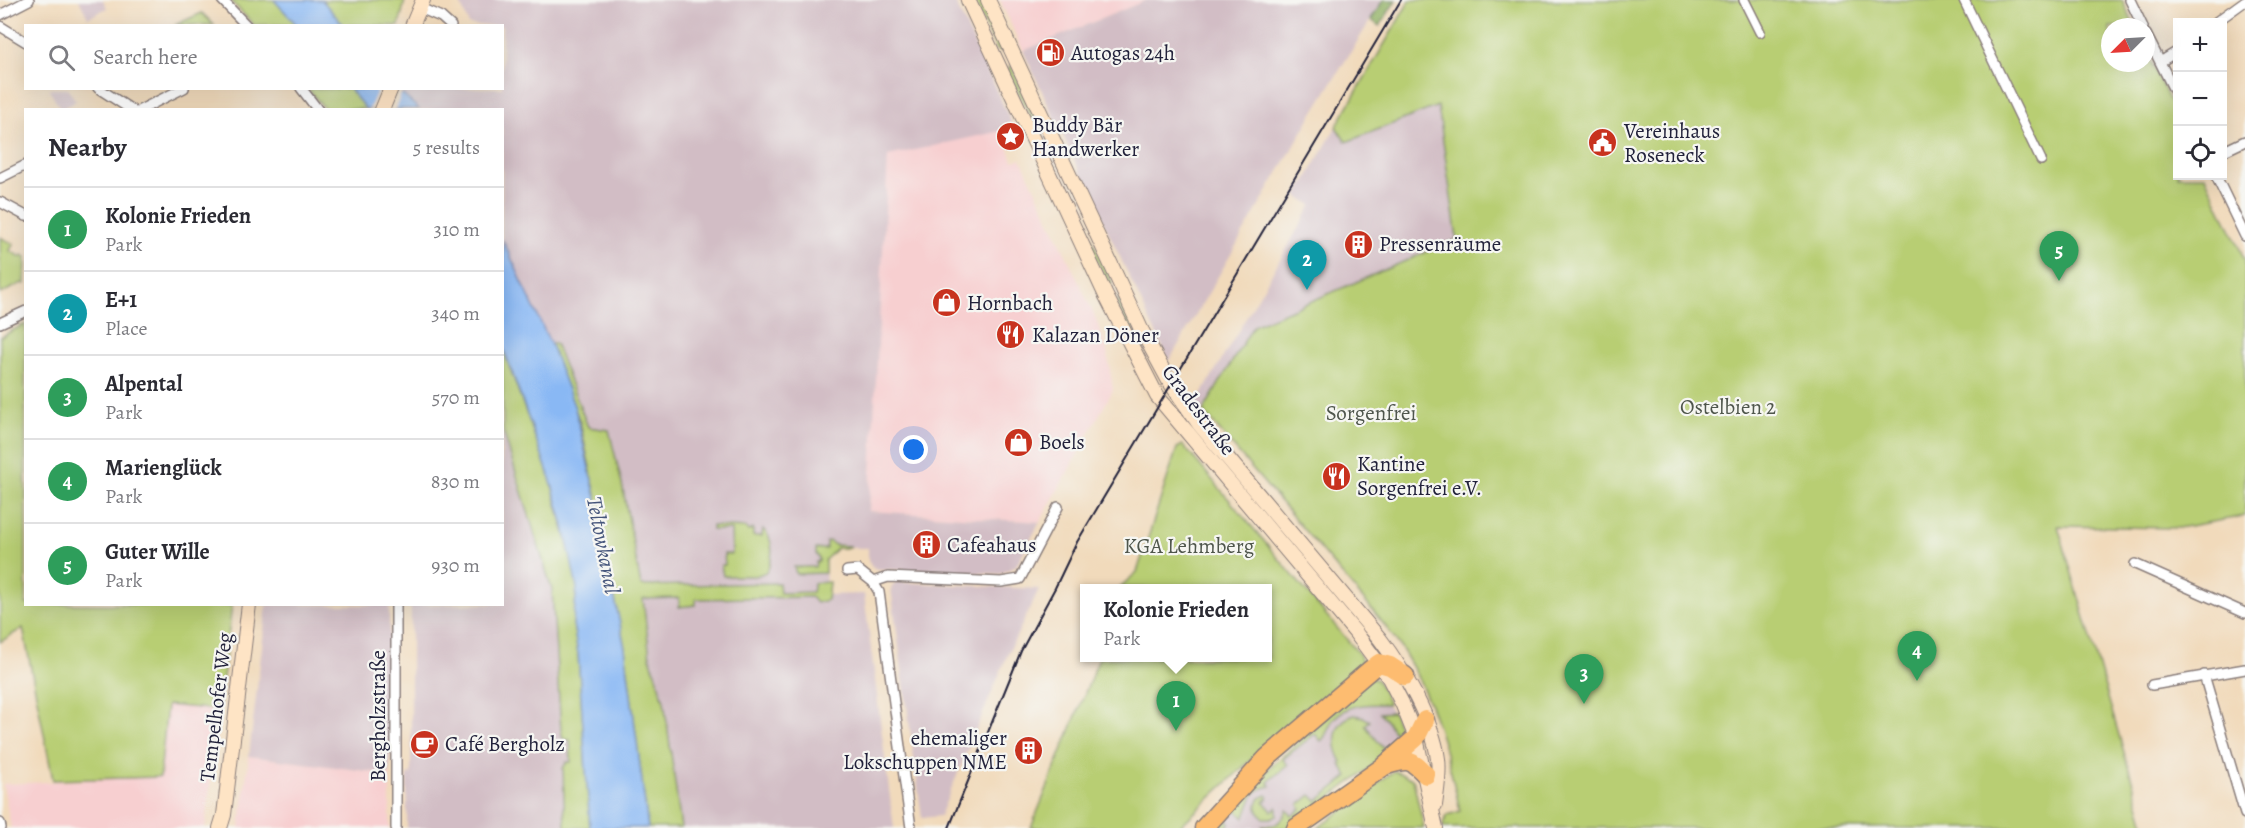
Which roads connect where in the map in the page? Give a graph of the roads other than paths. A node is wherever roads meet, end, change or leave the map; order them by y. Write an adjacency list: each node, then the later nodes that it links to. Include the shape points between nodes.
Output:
1 (29, 0): 10 (street)
2 (222, 0): 13 (street)
3 (968, 0): 50 (main road, Gradestraße, via 1157,396)
4 (988, 0): 53 (main road, Gradestraße, via 1169,381 1199,424 1380,639)
5 (1744, 0): 18 (street)
6 (1964, 0): 34 (street)
7 (2130, 0): 11 (street)
8 (2245, 1): 12 (street)
9 (425, 5): 14 (main road); 15 (main road); 16 (street)
10 (0, 15)
11 (2139, 18)
12 (2222, 18)
13 (245, 24)
14 (413, 24)
15 (421, 24)
16 (449, 24)
17 (0, 26): 19 (street)
18 (1760, 32)
19 (24, 41)
20 (2155, 52): 22 (street)
21 (2173, 54): 22 (street)
22 (2160, 62): 23 (street)
23 (2173, 88)
24 (101, 90): 28 (street)
25 (180, 90): 29 (street)
26 (303, 90): 30 (street)
27 (390, 90): 31 (main road)
28 (129, 108)
29 (145, 108)
30 (316, 108)
31 (383, 108)
32 (2245, 141): 33 (street)
33 (2227, 150)
34 (2041, 160)
35 (24, 166): 36 (street)
36 (0, 178)
37 (2218, 180): 40 (street)
38 (0, 202): 39 (street)
39 (24, 215)
40 (2245, 236)
41 (24, 312): 42 (street)
42 (0, 323)
43 (1058, 507): 46 (street, via 1020,579 1001,582 888,577)
44 (2135, 564): 49 (street)
45 (847, 571): 46 (street, via 858,570)
46 (873, 582): 65 (street, via 881,601)
47 (249, 606): 62 (main road, Tempelhofer Weg)
48 (396, 606): 64 (street, Bergholzstraße)
49 (2245, 613)
50 (1379, 663): 53 (highway); 56 (main road, Gradestraße); 66 (highway, via 1267,758)
51 (2245, 669): 52 (street)
52 (2204, 675): 54 (street); 59 (street)
53 (1405, 676): 55 (main road, Gradestraße)
54 (2151, 685)
55 (1425, 720): 56 (highway); 60 (main road, Gradestraße, via 1437,756)
56 (1416, 738): 57 (highway); 58 (main road, Gradestraße)
57 (1383, 767): 58 (highway, via 1408,760); 67 (highway)
58 (1426, 775): 60 (main road, Gradestraße)
59 (2245, 814)
60 (1434, 822)
61 (0, 824): 63 (street)
62 (224, 824)
63 (1, 828)
64 (396, 828)
65 (911, 828)
66 (1203, 828)
67 (1296, 828)

